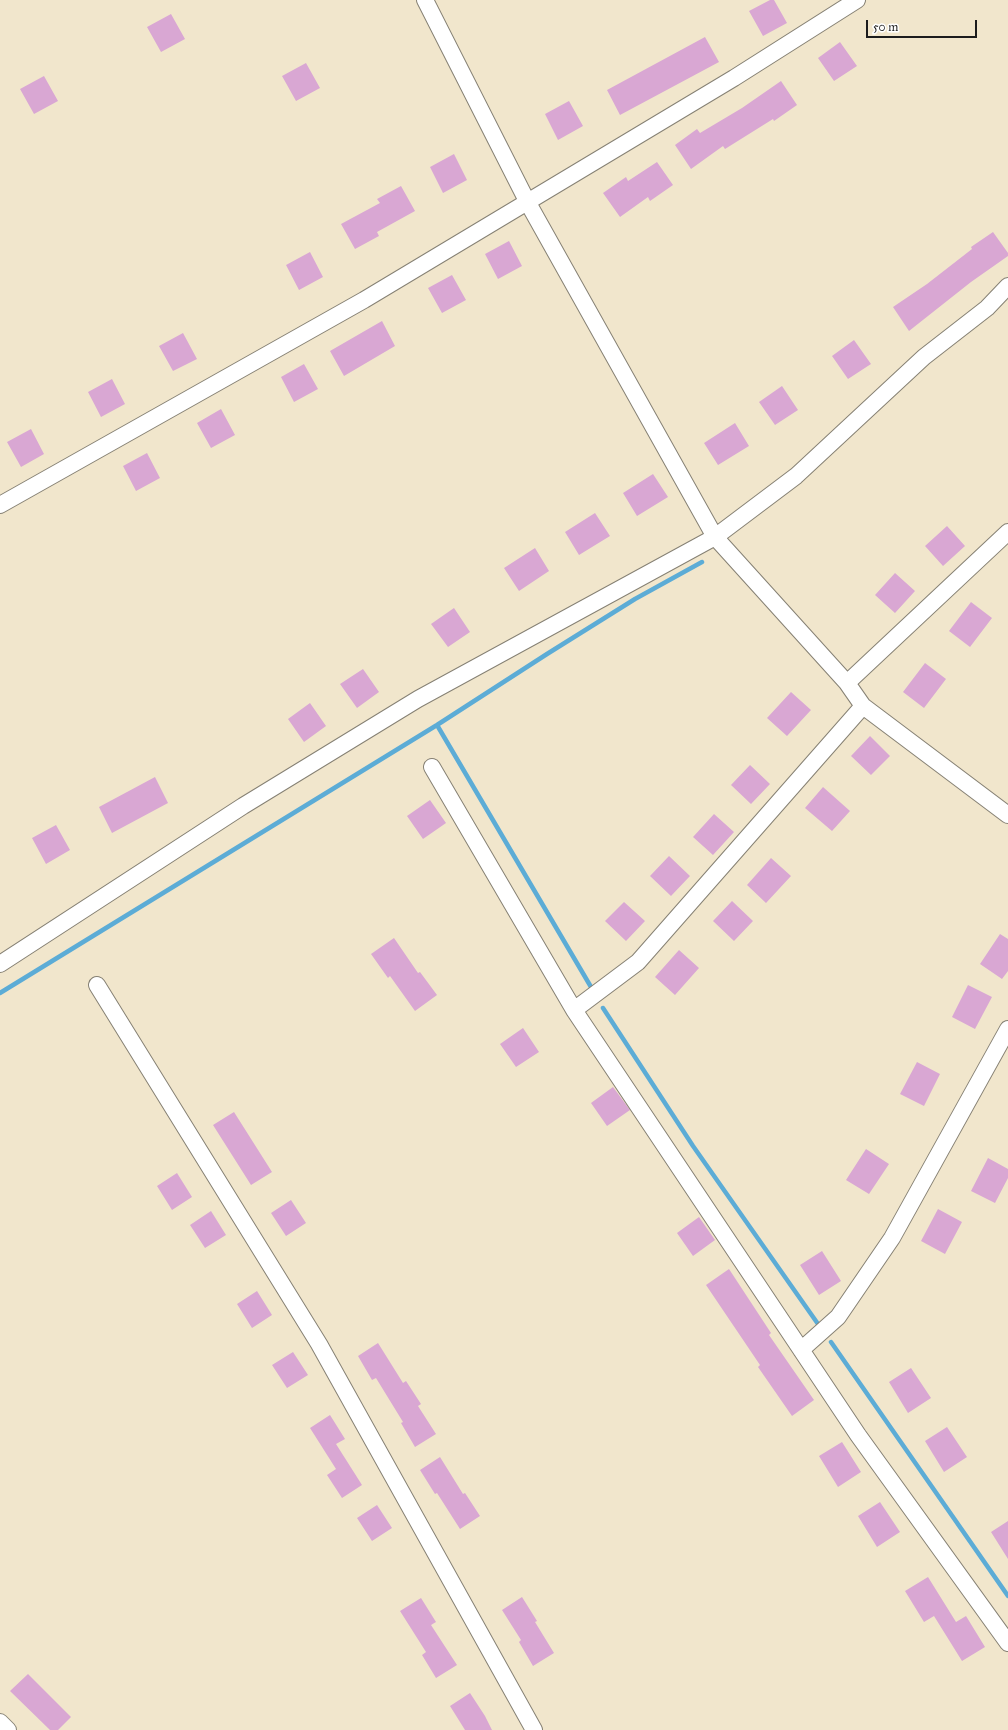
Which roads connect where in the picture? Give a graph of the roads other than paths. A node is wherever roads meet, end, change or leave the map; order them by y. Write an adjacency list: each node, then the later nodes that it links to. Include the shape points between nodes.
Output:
1 (425, 0): 3 (street)
2 (857, 0): 3 (street)
3 (528, 203): 5 (street, via 364,300); 7 (street)
4 (1008, 286): 7 (street, via 987,308 924,357 796,476)
5 (0, 505)
6 (1008, 532): 8 (street)
7 (716, 537): 8 (street); 12 (street, via 418,699 243,806)
8 (847, 683): 9 (street)
9 (863, 706): 11 (street); 14 (street, via 638,962)
10 (432, 767): 14 (street)
11 (1008, 815)
12 (0, 964)
13 (97, 984): 20 (street, via 319,1344)
14 (574, 1010): 16 (street)
15 (1008, 1029): 16 (street, via 892,1238 838,1317)
16 (801, 1350): 17 (street, via 858,1435)
17 (1008, 1643)
18 (0, 1722): 19 (street)
19 (8, 1730)
20 (534, 1730)

